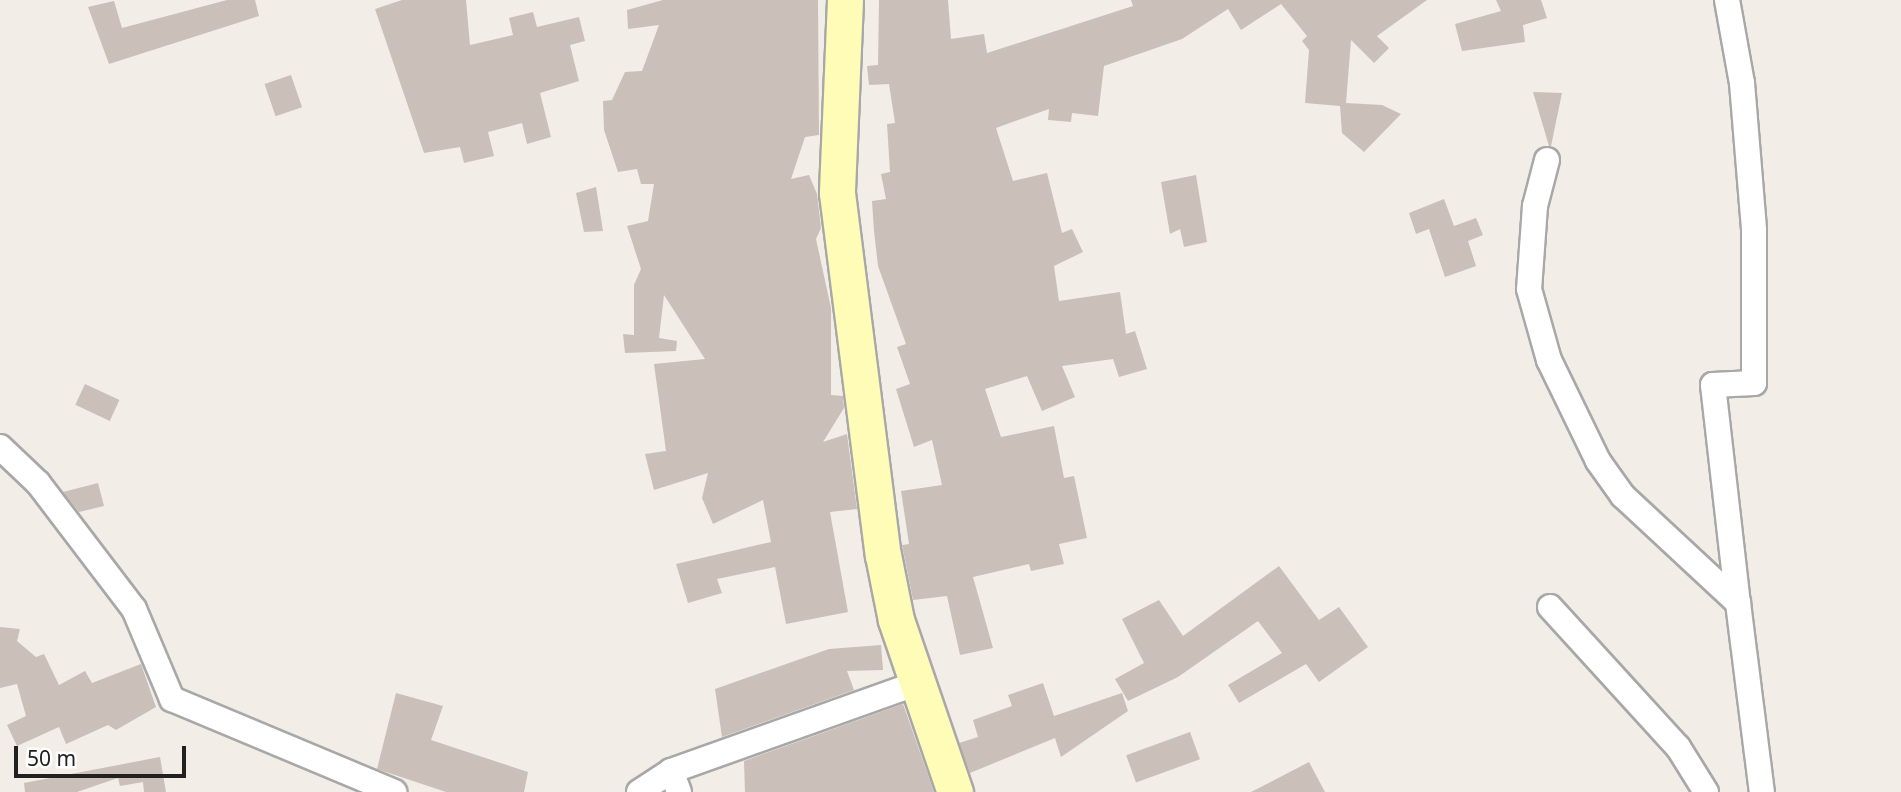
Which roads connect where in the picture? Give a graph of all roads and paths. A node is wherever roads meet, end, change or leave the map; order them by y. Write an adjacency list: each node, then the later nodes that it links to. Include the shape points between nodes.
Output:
1 (845, 0): 7 (main road, via 837,193 883,555)
2 (1727, 0): 5 (street, via 1742,83 1754,229 1754,383 1713,385)
3 (1547, 160): 5 (street, via 1535,206 1529,289 1549,360 1598,461 1623,496)
4 (0, 447): 9 (street, via 38,483 134,609 172,699)
5 (1738, 603): 13 (street)
6 (1550, 607): 12 (street, via 1669,737)
7 (916, 684): 8 (street); 11 (main road)
8 (675, 782): 10 (street)
9 (394, 792)
10 (639, 792)
11 (955, 792)
12 (1706, 792)
13 (1762, 792)

